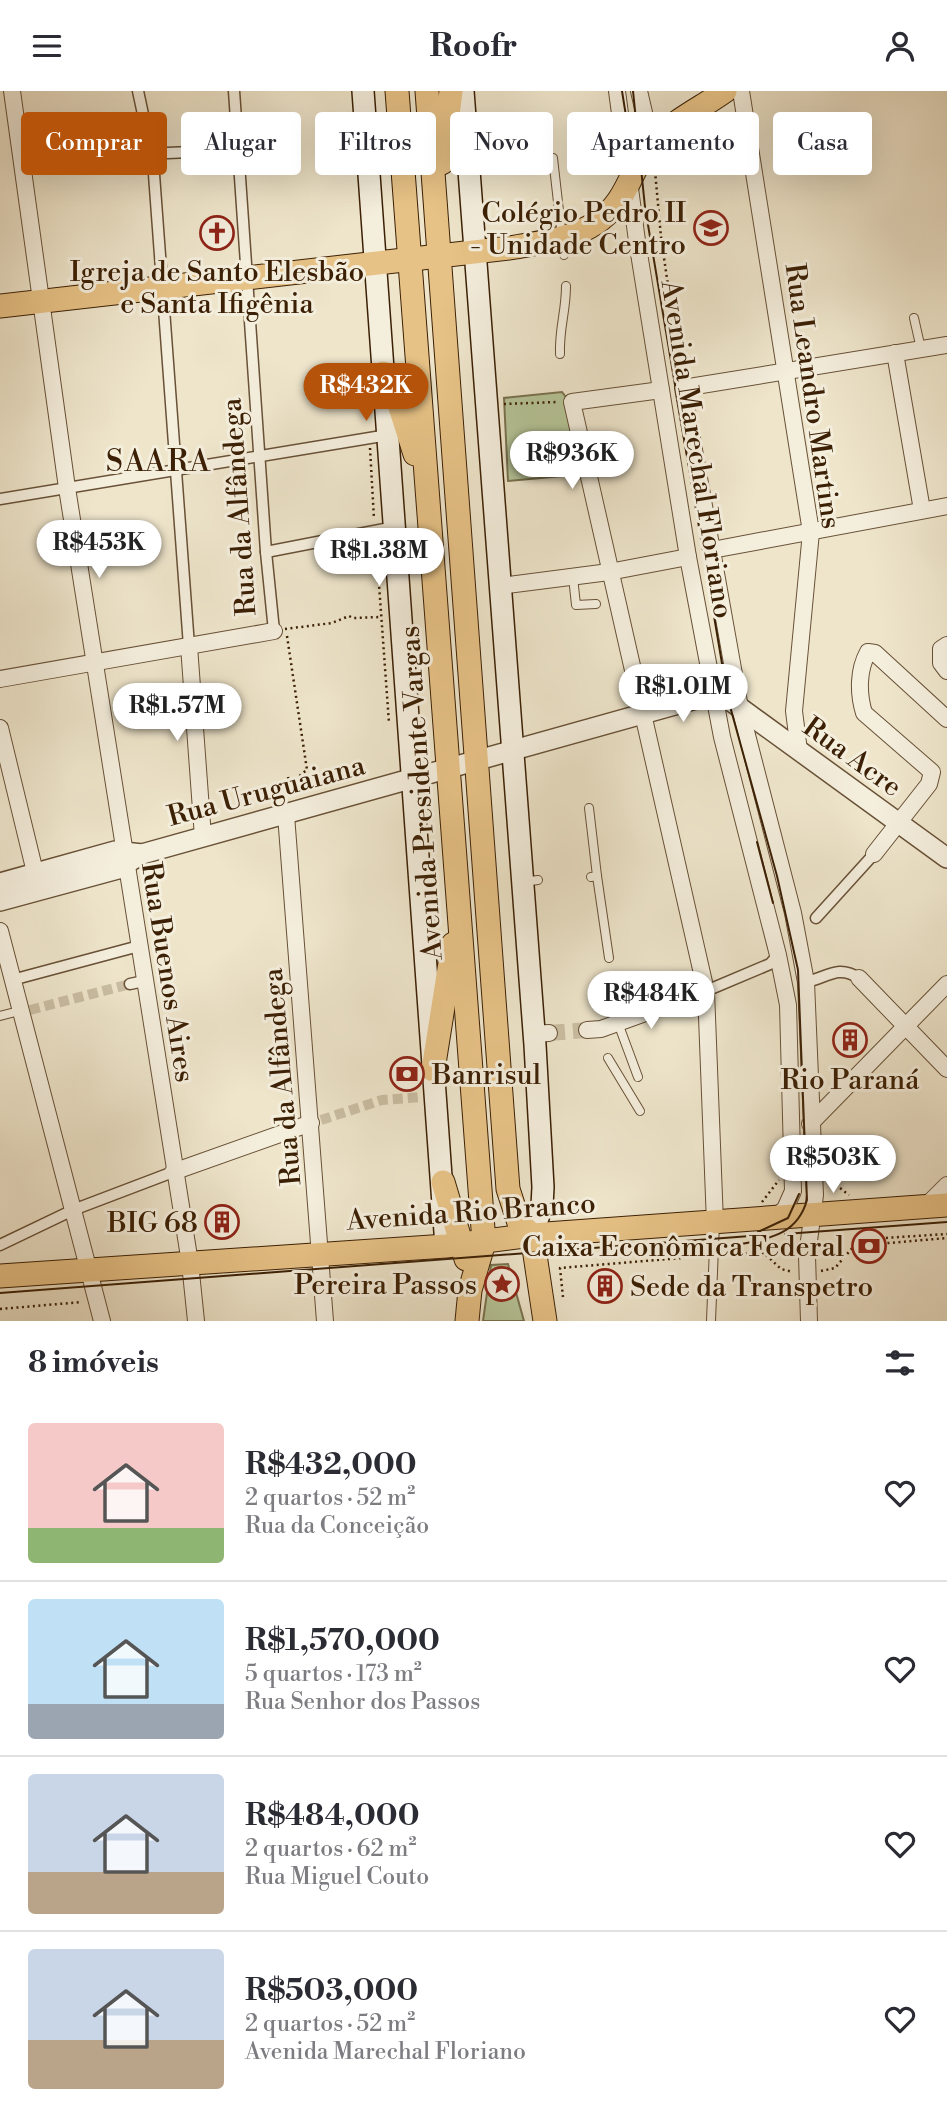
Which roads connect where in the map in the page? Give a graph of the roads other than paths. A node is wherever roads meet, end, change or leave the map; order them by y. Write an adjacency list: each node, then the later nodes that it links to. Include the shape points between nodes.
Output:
1 (12, 91): 19 (street, Rua Buenos Aires)
2 (138, 91): 13 (street)
3 (234, 91): 14 (street, Rua da Alfândega)
4 (363, 91): 31 (main road, Avenida Presidente Vargas)
5 (397, 91): 30 (main road, Avenida Presidente Vargas)
6 (427, 91): 26 (main road, Avenida Presidente Vargas)
7 (451, 91): 26 (main road)
8 (463, 91): 28 (main road, Avenida Presidente Vargas)
9 (617, 91): 15 (street, Avenida Marechal Floriano)
10 (639, 91): 16 (street)
11 (725, 91): 17 (main road)
12 (741, 91): 42 (street, Rua Leandro Martins)
13 (142, 112)
14 (235, 112)
15 (623, 112)
16 (644, 112)
17 (696, 112)
18 (0, 126): 19 (street)
19 (18, 130): 20 (street); 35 (street, Rua Buenos Aires)
20 (21, 131)
21 (553, 158): 27 (lane)
22 (154, 175): 34 (street)
23 (240, 175): 32 (street, Rua da Alfândega)
24 (636, 175): 27 (main road, via 619,201)
25 (641, 175): 44 (street, Avenida Marechal Floriano)
26 (436, 204): 29 (main road, Avenida Presidente Vargas)
27 (563, 247): 28 (main road)
28 (474, 251): 29 (main road); 60 (main road, Avenida Presidente Vargas)
29 (439, 255): 30 (main road); 76 (main road, Avenida Presidente Vargas)
30 (411, 258): 31 (main road); 49 (main road, Avenida Presidente Vargas)
31 (374, 261): 32 (main road); 43 (main road, Avenida Presidente Vargas)
32 (248, 278): 34 (main road); 46 (street, Rua da Alfândega)
33 (566, 286): 41 (lane)
34 (161, 288): 35 (main road); 47 (street)
35 (43, 301): 36 (main road); 48 (street, Rua Buenos Aires)
36 (0, 306)
37 (914, 318): 39 (lane)
38 (947, 345): 39 (street)
39 (921, 349): 40 (street)
40 (895, 353): 42 (street); 52 (street)
41 (560, 354)
42 (783, 371): 54 (street, Rua Leandro Martins); 55 (street, Avenida Marechal Floriano, via 688,387)
43 (383, 373): 45 (main road, Avenida Presidente Vargas); 49 (main road, via 392,381)
44 (661, 390): 57 (street, Avenida Marechal Floriano); 58 (street, via 572,402)
45 (379, 437): 46 (street); 53 (main road, Avenida Presidente Vargas)
46 (260, 456): 47 (street); 56 (street, Rua da Alfândega)
47 (175, 470): 48 (street); 64 (street)
48 (67, 488): 50 (street); 65 (street, Rua Buenos Aires)
49 (428, 494): 77 (main road, Avenida Presidente Vargas)
50 (0, 499)
51 (947, 506): 52 (street)
52 (922, 510): 54 (street)
53 (385, 529): 56 (street); 78 (main road, Avenida Presidente Vargas, via 391,615)
54 (811, 532): 55 (street); 74 (street, Rua Leandro Martins, via 794,712)
55 (712, 550): 68 (street, Avenida Marechal Floriano)
56 (266, 552): 62 (street, Rua da Alfândega)
57 (688, 557): 58 (street); 68 (street, Avenida Marechal Floriano)
58 (609, 572): 59 (street); 69 (street)
59 (573, 577): 60 (street); 61 (lane, via 576,605)
60 (500, 586): 73 (main road, Avenida Presidente Vargas)
61 (596, 604)
62 (275, 631): 64 (street)
63 (947, 645): 66 (street, via 941,649 941,663)
64 (189, 646): 65 (street); 82 (street)
65 (93, 664): 67 (street); 84 (street, Rua Buenos Aires)
66 (947, 671)
67 (0, 679)
68 (727, 700): 69 (street, Rua Uruguaiana); 72 (street, Rua Acre); 75 (street, Avenida Marechal Floriano); 93 (street, Avenida Marechal Floriano, via 722,737)
69 (641, 715): 73 (street, Rua Uruguaiana); 99 (street)
70 (947, 719): 81 (street, via 875,653 868,652 860,676 864,713 932,772 929,784)
71 (0, 728): 86 (street)
72 (772, 733): 74 (street, Rua Acre); 75 (street)
73 (512, 751): 76 (street, Rua Uruguaiana); 120 (main road, Avenida Presidente Vargas, via 531,881 542,1033 544,1187)
74 (799, 751): 81 (street, Rua Acre)
75 (752, 754): 97 (street, Avenida Marechal Floriano)
76 (478, 759): 77 (street, Rua Uruguaiana); 120 (main road, Avenida Presidente Vargas, via 508,1189 519,1223)
77 (447, 768): 78 (street, Rua Uruguaiana); 90 (main road, Avenida Presidente Vargas)
78 (414, 778): 80 (street, Rua Uruguaiana); 107 (main road, Avenida Presidente Vargas)
79 (589, 808): 94 (lane, via 594,876)
80 (286, 815): 82 (street, Rua Uruguaiana); 110 (street, Rua da Alfândega)
81 (898, 823): 83 (street); 85 (street, Rua Acre)
82 (203, 837): 84 (street, Rua Uruguaiana)
83 (874, 854): 89 (street)
84 (130, 856): 86 (street, Rua Uruguaiana); 88 (street, Rua Uruguaiana, via 118,869); 92 (street, Rua Buenos Aires)
85 (947, 858)
86 (35, 872): 87 (street, Rua Uruguaiana)
87 (0, 883)
88 (0, 901)
89 (816, 918)
90 (459, 920): 107 (main road); 121 (main road, Avenida Presidente Vargas)
91 (0, 931): 96 (street)
92 (139, 946): 96 (street); 112 (street, Rua Buenos Aires, via 137,982)
93 (778, 955): 99 (street, via 770,964); 118 (street, Avenida Marechal Floriano, via 788,1005 793,1191 785,1209)
94 (609, 958)
95 (859, 978): 97 (street, via 834,971); 103 (street)
96 (12, 980): 100 (street)
97 (806, 982): 111 (street, Avenida Marechal Floriano)
98 (947, 984): 103 (street)
99 (706, 991): 102 (street); 119 (street)
100 (24, 1010): 101 (lane); 116 (street)
101 (0, 1016)
102 (618, 1023): 104 (street); 108 (lane)
103 (906, 1027): 106 (street); 111 (street)
104 (587, 1030)
105 (608, 1058): 109 (lane)
106 (947, 1069)
107 (433, 1070): 113 (main road, Avenida Presidente Vargas, via 429,1097)
108 (638, 1077)
109 (640, 1111)
110 (316, 1122): 112 (street); 123 (street, Rua da Alfândega)
111 (810, 1124): 117 (street, Avenida Marechal Floriano)
112 (173, 1172): 116 (street); 124 (street, Rua Buenos Aires)
113 (443, 1182): 121 (main road)
114 (947, 1185): 115 (street)
115 (936, 1206): 117 (main road, Avenida Rio Branco)
116 (73, 1210): 122 (street); 125 (street)
117 (814, 1217): 118 (main road, Avenida Rio Branco); 133 (street, Avenida Marechal Floriano, via 807,1257)
118 (765, 1219): 119 (main road, Avenida Rio Branco)
119 (715, 1223): 120 (main road, Avenida Rio Branco); 132 (lane)
120 (532, 1235): 121 (main road, Avenida Rio Branco); 131 (main road, Avenida Presidente Vargas)
121 (464, 1244): 123 (main road, Avenida Rio Branco); 130 (main road, via 470,1290)
122 (0, 1245)
123 (321, 1253): 124 (main road, Avenida Rio Branco); 129 (street, Rua da Alfândega)
124 (190, 1263): 125 (main road, Avenida Rio Branco); 128 (street, Rua Buenos Aires)
125 (88, 1270): 126 (main road, Avenida Rio Branco); 127 (street)
126 (0, 1276)
127 (103, 1321)
128 (196, 1321)
129 (325, 1321)
130 (467, 1321)
131 (545, 1321)
132 (711, 1321)
133 (809, 1321)

